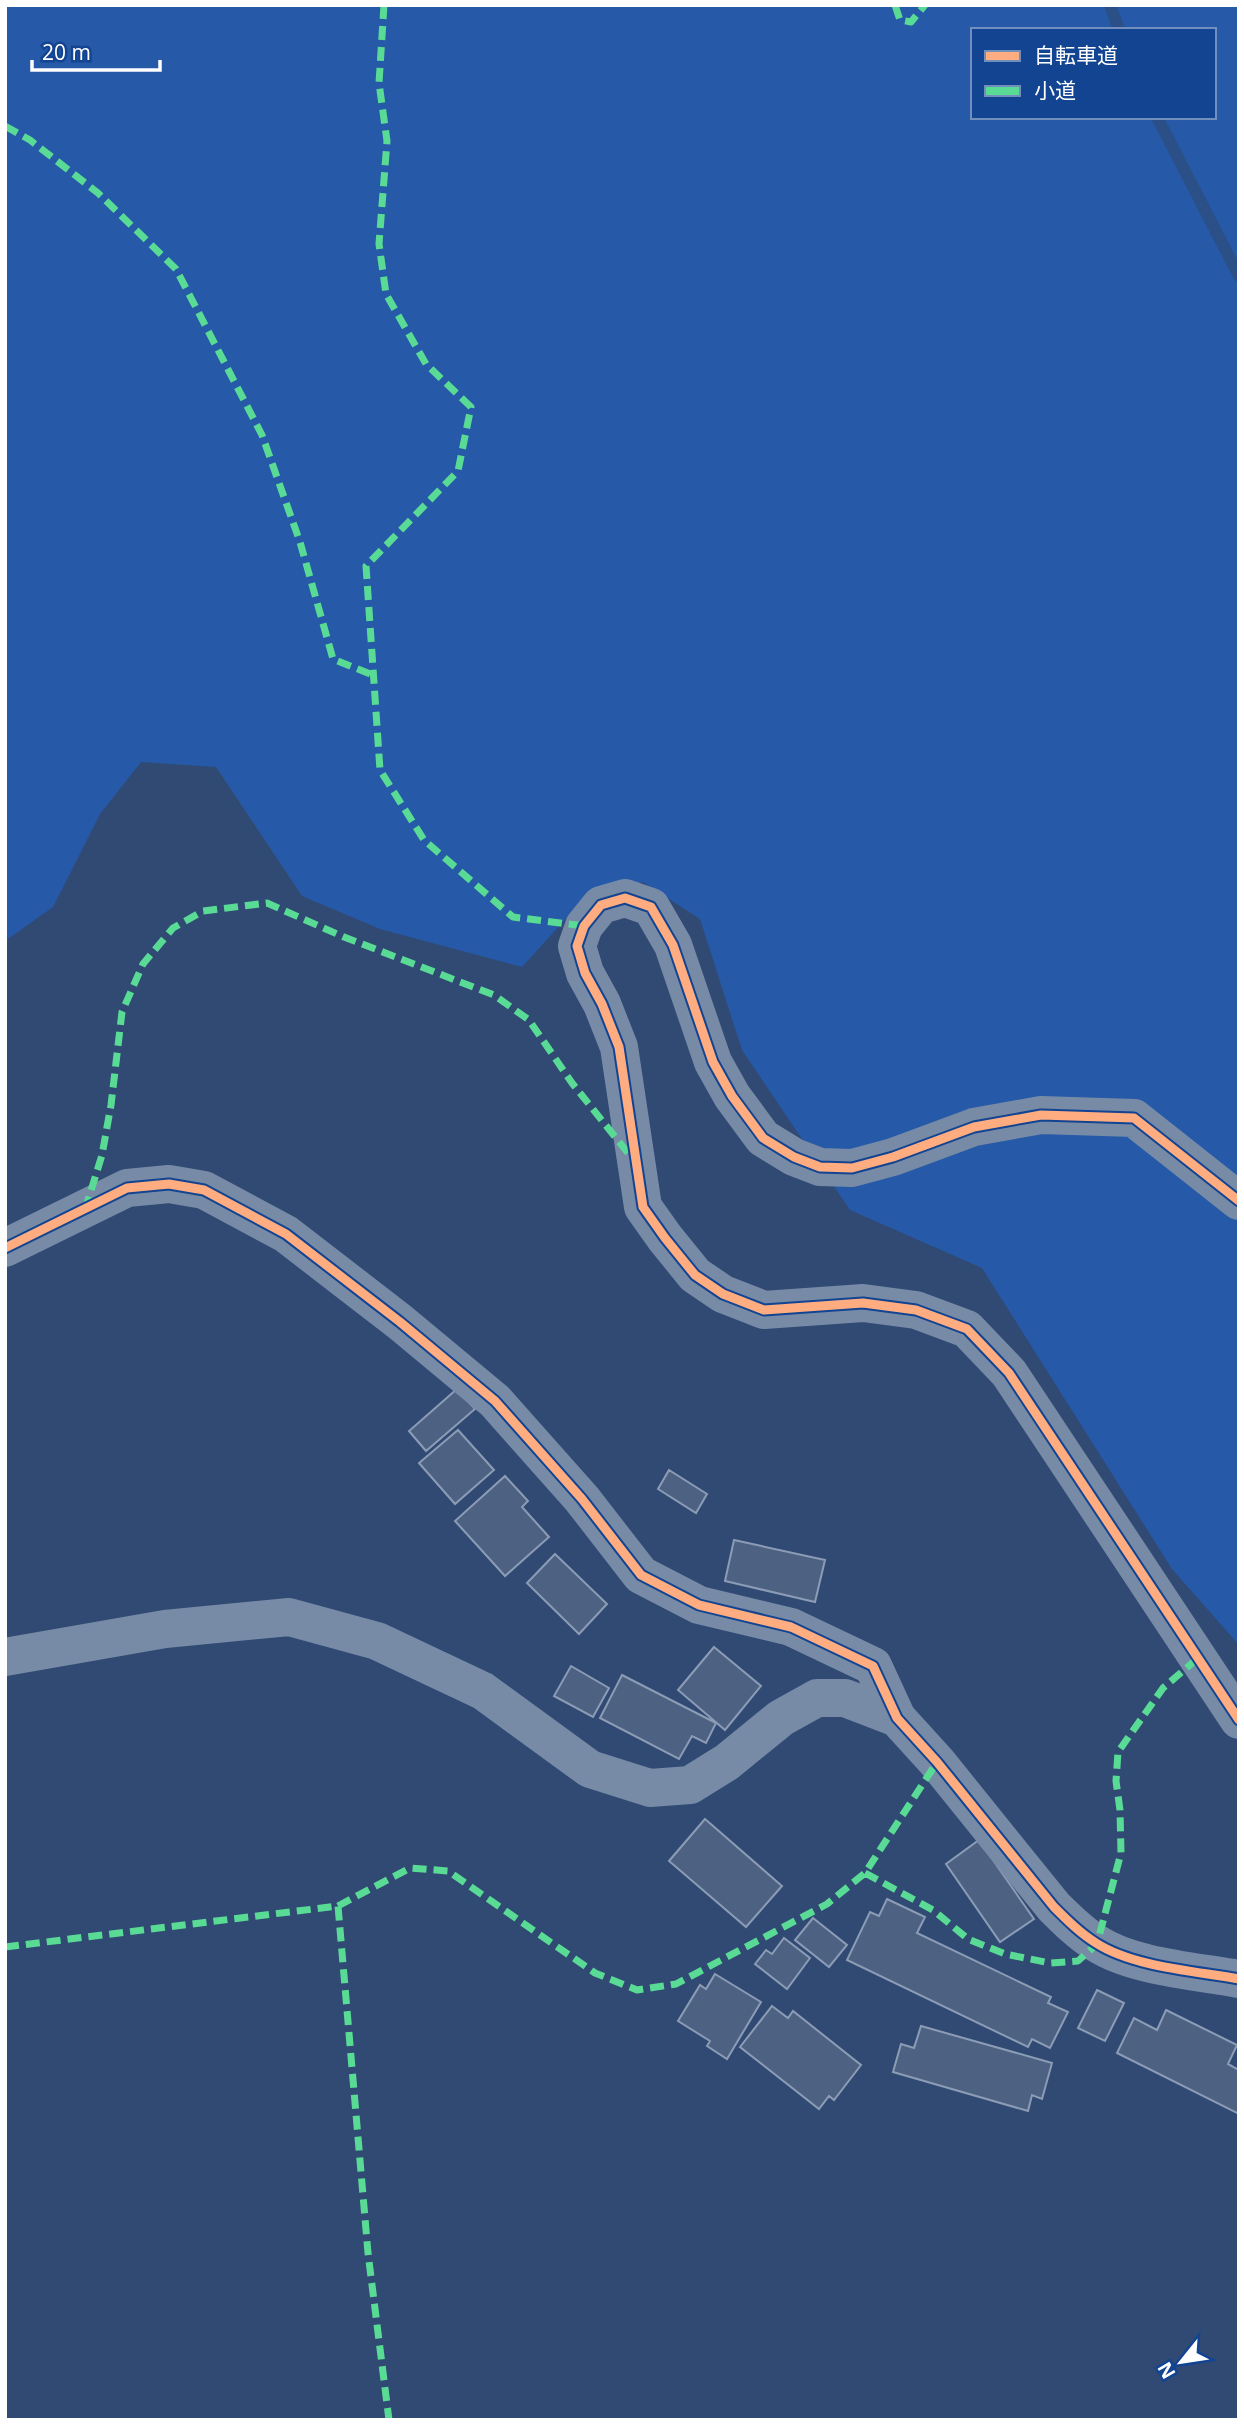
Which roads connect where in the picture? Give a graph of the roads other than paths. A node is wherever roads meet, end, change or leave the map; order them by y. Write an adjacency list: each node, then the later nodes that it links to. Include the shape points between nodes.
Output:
1 (1239, 1201): 5 (street, via 1135,1118 1041,1115 974,1127 852,1168 820,1167 794,1157 763,1138 732,1096 713,1062 673,945 651,907 625,898 601,905 584,926 577,946 619,1047 643,1207 695,1275 723,1294 764,1310 863,1303 916,1310 967,1329 1009,1373)
2 (5, 1248): 4 (street, via 127,1188 169,1184 216,1196 286,1234 495,1401 582,1499 641,1575 699,1605 791,1627 873,1666)
3 (5, 1657): 4 (street, via 165,1629 289,1617 377,1641 483,1691 590,1769 650,1788 690,1785 781,1718 817,1699 845,1698)
4 (897, 1718): 6 (street, via 1076,1928 1121,1955)
5 (1239, 1720)
6 (1239, 1979)

